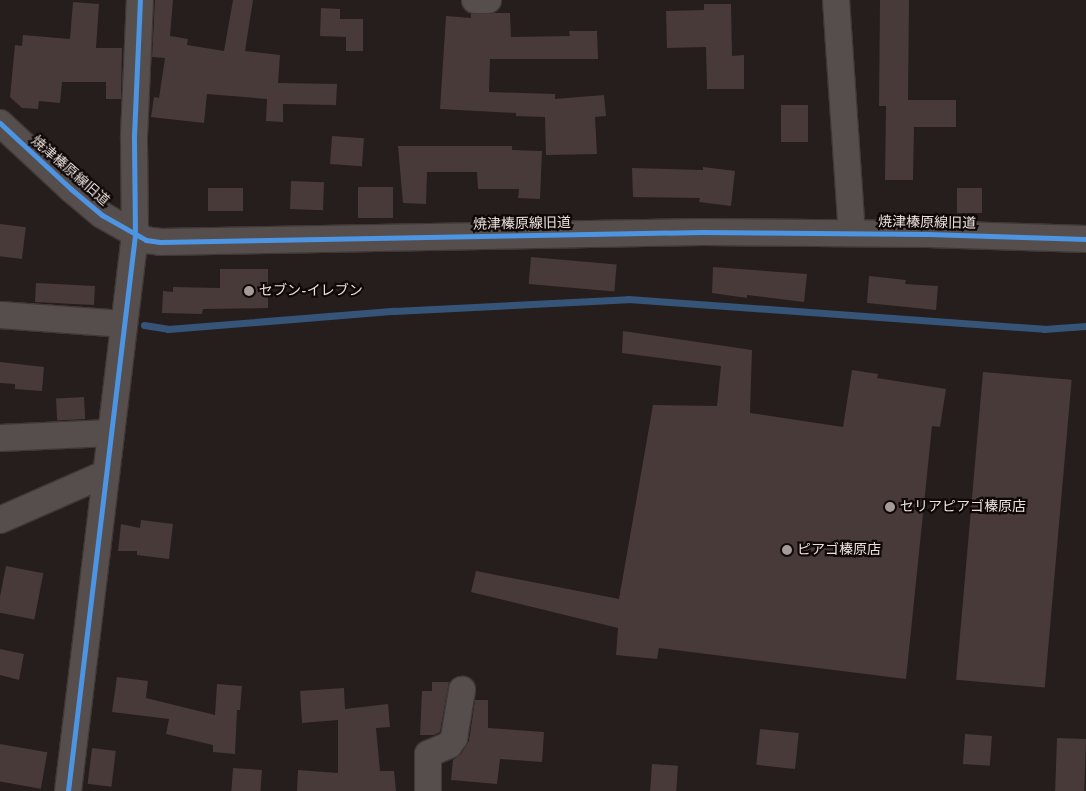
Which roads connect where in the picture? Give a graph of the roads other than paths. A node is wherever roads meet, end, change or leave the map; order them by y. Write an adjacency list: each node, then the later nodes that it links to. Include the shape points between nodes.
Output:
1 (140, 0): 7 (street, via 134,136)
2 (475, 0): 3 (street)
3 (488, 0)
4 (836, 0): 6 (street)
5 (0, 123): 7 (street, 焼津榛原線旧道, via 90,206)
6 (852, 232): 7 (street, 焼津榛原線旧道, via 160,242); 8 (street, 焼津榛原線旧道)
7 (135, 234): 10 (street)
8 (1086, 239)
9 (0, 316): 10 (street)
10 (124, 324): 11 (street)
11 (110, 433): 12 (street); 13 (street)
12 (0, 438)
13 (105, 474): 14 (street); 16 (street)
14 (0, 520)
15 (462, 690): 17 (street, via 454,738 449,746 428,754)
16 (68, 791)
17 (428, 791)

